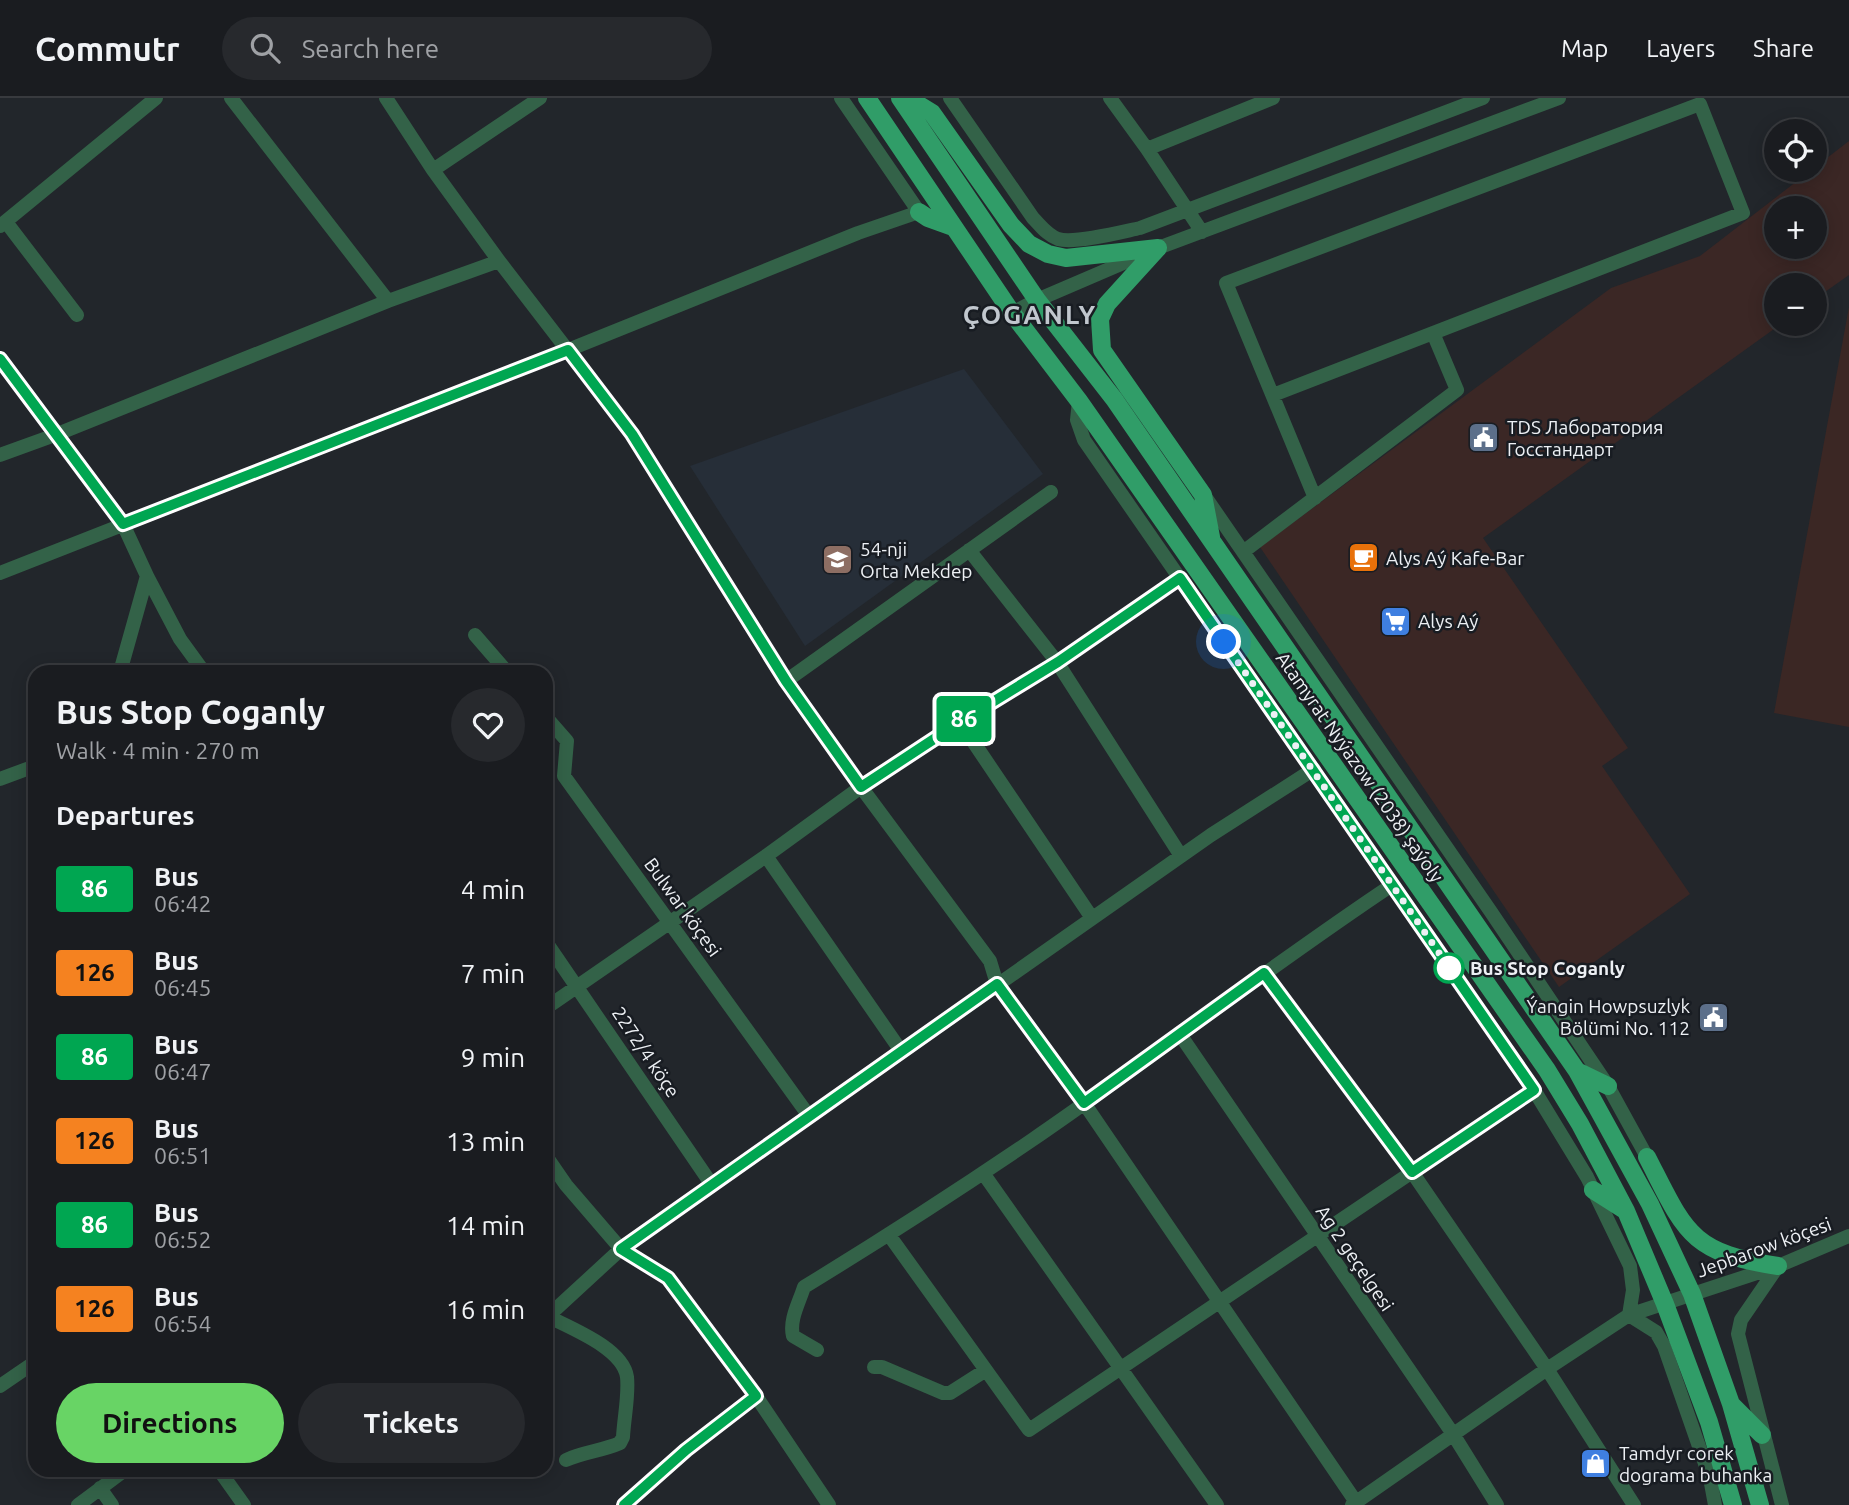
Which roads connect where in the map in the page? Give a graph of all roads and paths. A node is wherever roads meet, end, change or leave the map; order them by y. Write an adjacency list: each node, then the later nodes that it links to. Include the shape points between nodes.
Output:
1 (156, 98): 21 (street)
2 (231, 98): 28 (street)
3 (386, 98): 17 (street)
4 (540, 98): 14 (street)
5 (841, 98): 20 (street)
6 (867, 98): 23 (main road, Atamyrat Nyýazow (2038) şaýoly)
7 (900, 98): 22 (main road, Atamyrat Nyýazow (2038) şaýoly)
8 (908, 98): 15 (main road)
9 (950, 98): 19 (street, via 1033,218 1060,240 1140,229)
10 (1110, 98): 16 (street)
11 (1273, 98): 16 (street)
12 (1483, 98): 19 (street)
13 (1559, 98): 24 (street)
14 (523, 103): 17 (street)
15 (927, 105): 18 (main road)
16 (1147, 149): 19 (street)
17 (433, 170): 26 (street)
18 (974, 173): 22 (main road); 25 (main road, via 1028,244 1048,254 1085,257)
19 (1189, 211): 24 (street)
20 (919, 212): 23 (main road); 32 (street)
21 (3, 224): 30 (street)
22 (986, 225): 27 (main road, Atamyrat Nyýazow (2038) şaýoly)
23 (953, 227): 29 (main road, Atamyrat Nyýazow (2038) şaýoly)
24 (1202, 232): 25 (street)
25 (1158, 248): 27 (street); 37 (main road, via 1114,294 1100,319 1102,350)
26 (499, 261): 28 (street); 32 (street)
27 (1037, 300): 29 (street); 35 (main road, Atamyrat Nyýazow (2038) şaýoly)
28 (388, 301): 38 (street)
29 (1012, 313): 36 (main road, Atamyrat Nyýazow (2038) şaýoly)
30 (77, 315)
31 (1433, 333): 34 (street); 34 (street, via 1743,212 1700,104 1226,283); 42 (street, via 1457,390)
32 (568, 350): 43 (street); 55 (street, via 632,434)
33 (0, 359): 38 (street)
34 (1273, 395): 42 (street)
35 (1114, 399): 37 (main road); 44 (main road, Atamyrat Nyýazow (2038) şaýoly)
36 (1079, 401): 49 (street, via 1077,419 1084,440); 86 (main road, Atamyrat Nyýazow (2038) şaýoly, via 1547,1070)
37 (1149, 417): 41 (main road)
38 (55, 435): 39 (street); 43 (street)
39 (0, 455)
40 (1051, 492): 45 (street)
41 (1203, 495): 44 (main road); 46 (street)
42 (1315, 498): 46 (street)
43 (123, 524): 47 (street); 48 (street)
44 (1212, 544): 74 (main road, Atamyrat Nyýazow (2038) şaýoly)
45 (970, 550): 51 (street); 55 (street)
46 (1243, 552): 75 (street)
47 (0, 573)
48 (147, 576): 52 (street); 53 (street)
49 (1180, 578): 51 (street); 59 (street)
50 (475, 635): 54 (street)
51 (1058, 662): 56 (street); 63 (street)
52 (122, 665)
53 (199, 665)
54 (501, 665)
55 (786, 681): 61 (street)
56 (960, 722): 61 (street); 65 (street)
57 (553, 725): 66 (street, Bulwar köçesi, via 567,741 564,776)
58 (28, 769): 60 (street)
59 (1314, 769): 63 (street); 64 (street)
60 (0, 779)
61 (861, 787): 62 (street); 69 (street, via 990,961)
62 (766, 856): 66 (street); 73 (street)
63 (1181, 856): 65 (street)
64 (1392, 885): 68 (street); 76 (street)
65 (1092, 918): 69 (street)
66 (671, 922): 70 (street); 78 (street, Bulwar köçesi)
67 (553, 951): 70 (street, 2272/4 köçe)
68 (1264, 973): 72 (street); 81 (street)
69 (997, 984): 73 (street); 77 (street)
70 (579, 986): 71 (street); 83 (street, 2272/4 köçe)
71 (553, 1003)
72 (1180, 1033): 77 (street); 88 (street, Ag 2 geçelgesi)
73 (901, 1051): 78 (street)
74 (1577, 1071): 75 (main road); 85 (main road, Atamyrat Nyýazow (2038) şaýoly)
75 (1608, 1086): 79 (street)
76 (1534, 1090): 81 (street); 84 (street)
77 (1084, 1103): 82 (street); 93 (street)
78 (809, 1116): 83 (street)
79 (1647, 1157): 85 (main road); 91 (main road, via 1677,1216 1700,1242 1732,1258)
80 (553, 1166): 90 (street)
81 (1412, 1172): 88 (street); 102 (street)
82 (983, 1173): 87 (street); 101 (street)
83 (712, 1185): 90 (street)
84 (1593, 1191): 86 (main road); 96 (street, via 1630,1266)
85 (1650, 1204): 92 (main road, Atamyrat Nyýazow (2038) şaýoly)
86 (1626, 1212): 94 (main road, Atamyrat Nyýazow (2038) şaýoly)
87 (889, 1235): 98 (street, via 804,1287 791,1332); 103 (street)
88 (1316, 1236): 93 (street); 107 (street, Ag 2 geçelgesi)
89 (1849, 1237): 91 (street, Jepbarow köçesi)
90 (621, 1249): 95 (street); 105 (street, via 668,1278)
91 (1778, 1266): 92 (street, Jepbarow köçesi); 108 (street, via 1741,1320 1738,1334)
92 (1692, 1294): 94 (street, Jepbarow köçesi); 106 (main road, Atamyrat Nyýazow (2038) şaýoly)
93 (1219, 1301): 101 (street); 113 (street)
94 (1665, 1304): 96 (street, Jepbarow köçesi); 123 (main road, Atamyrat Nyýazow (2038) şaýoly, via 1709,1422)
95 (553, 1311)
96 (1629, 1315): 102 (street, Jepbarow köçesi); 122 (street, via 1656,1332 1664,1346)
97 (553, 1320): 109 (street, via 603,1346 627,1377 620,1443)
98 (817, 1350)
99 (28, 1367): 104 (street)
100 (874, 1367): 103 (street, via 943,1393)
101 (1120, 1368): 103 (street, via 1029,1430); 119 (street)
102 (1547, 1369): 107 (street, Jepbarow köçesi); 121 (street)
103 (986, 1370)
104 (0, 1386)
105 (756, 1396): 117 (street); 118 (street)
106 (1731, 1404): 108 (main road); 124 (main road, Atamyrat Nyýazow (2038) şaýoly)
107 (1453, 1434): 113 (street, Jepbarow köçesi); 120 (street, Ag 2 geçelgesi)
108 (1762, 1435): 125 (street)
109 (566, 1460)
110 (115, 1477): 112 (street)
111 (224, 1477): 116 (street)
112 (100, 1488): 114 (street); 115 (street)
113 (1355, 1504)
114 (78, 1505)
115 (112, 1505)
116 (244, 1505)
117 (624, 1505)
118 (829, 1505)
119 (1217, 1505)
120 (1497, 1505)
121 (1634, 1505)
122 (1715, 1505)
123 (1733, 1505)
124 (1760, 1505)
125 (1782, 1505)

